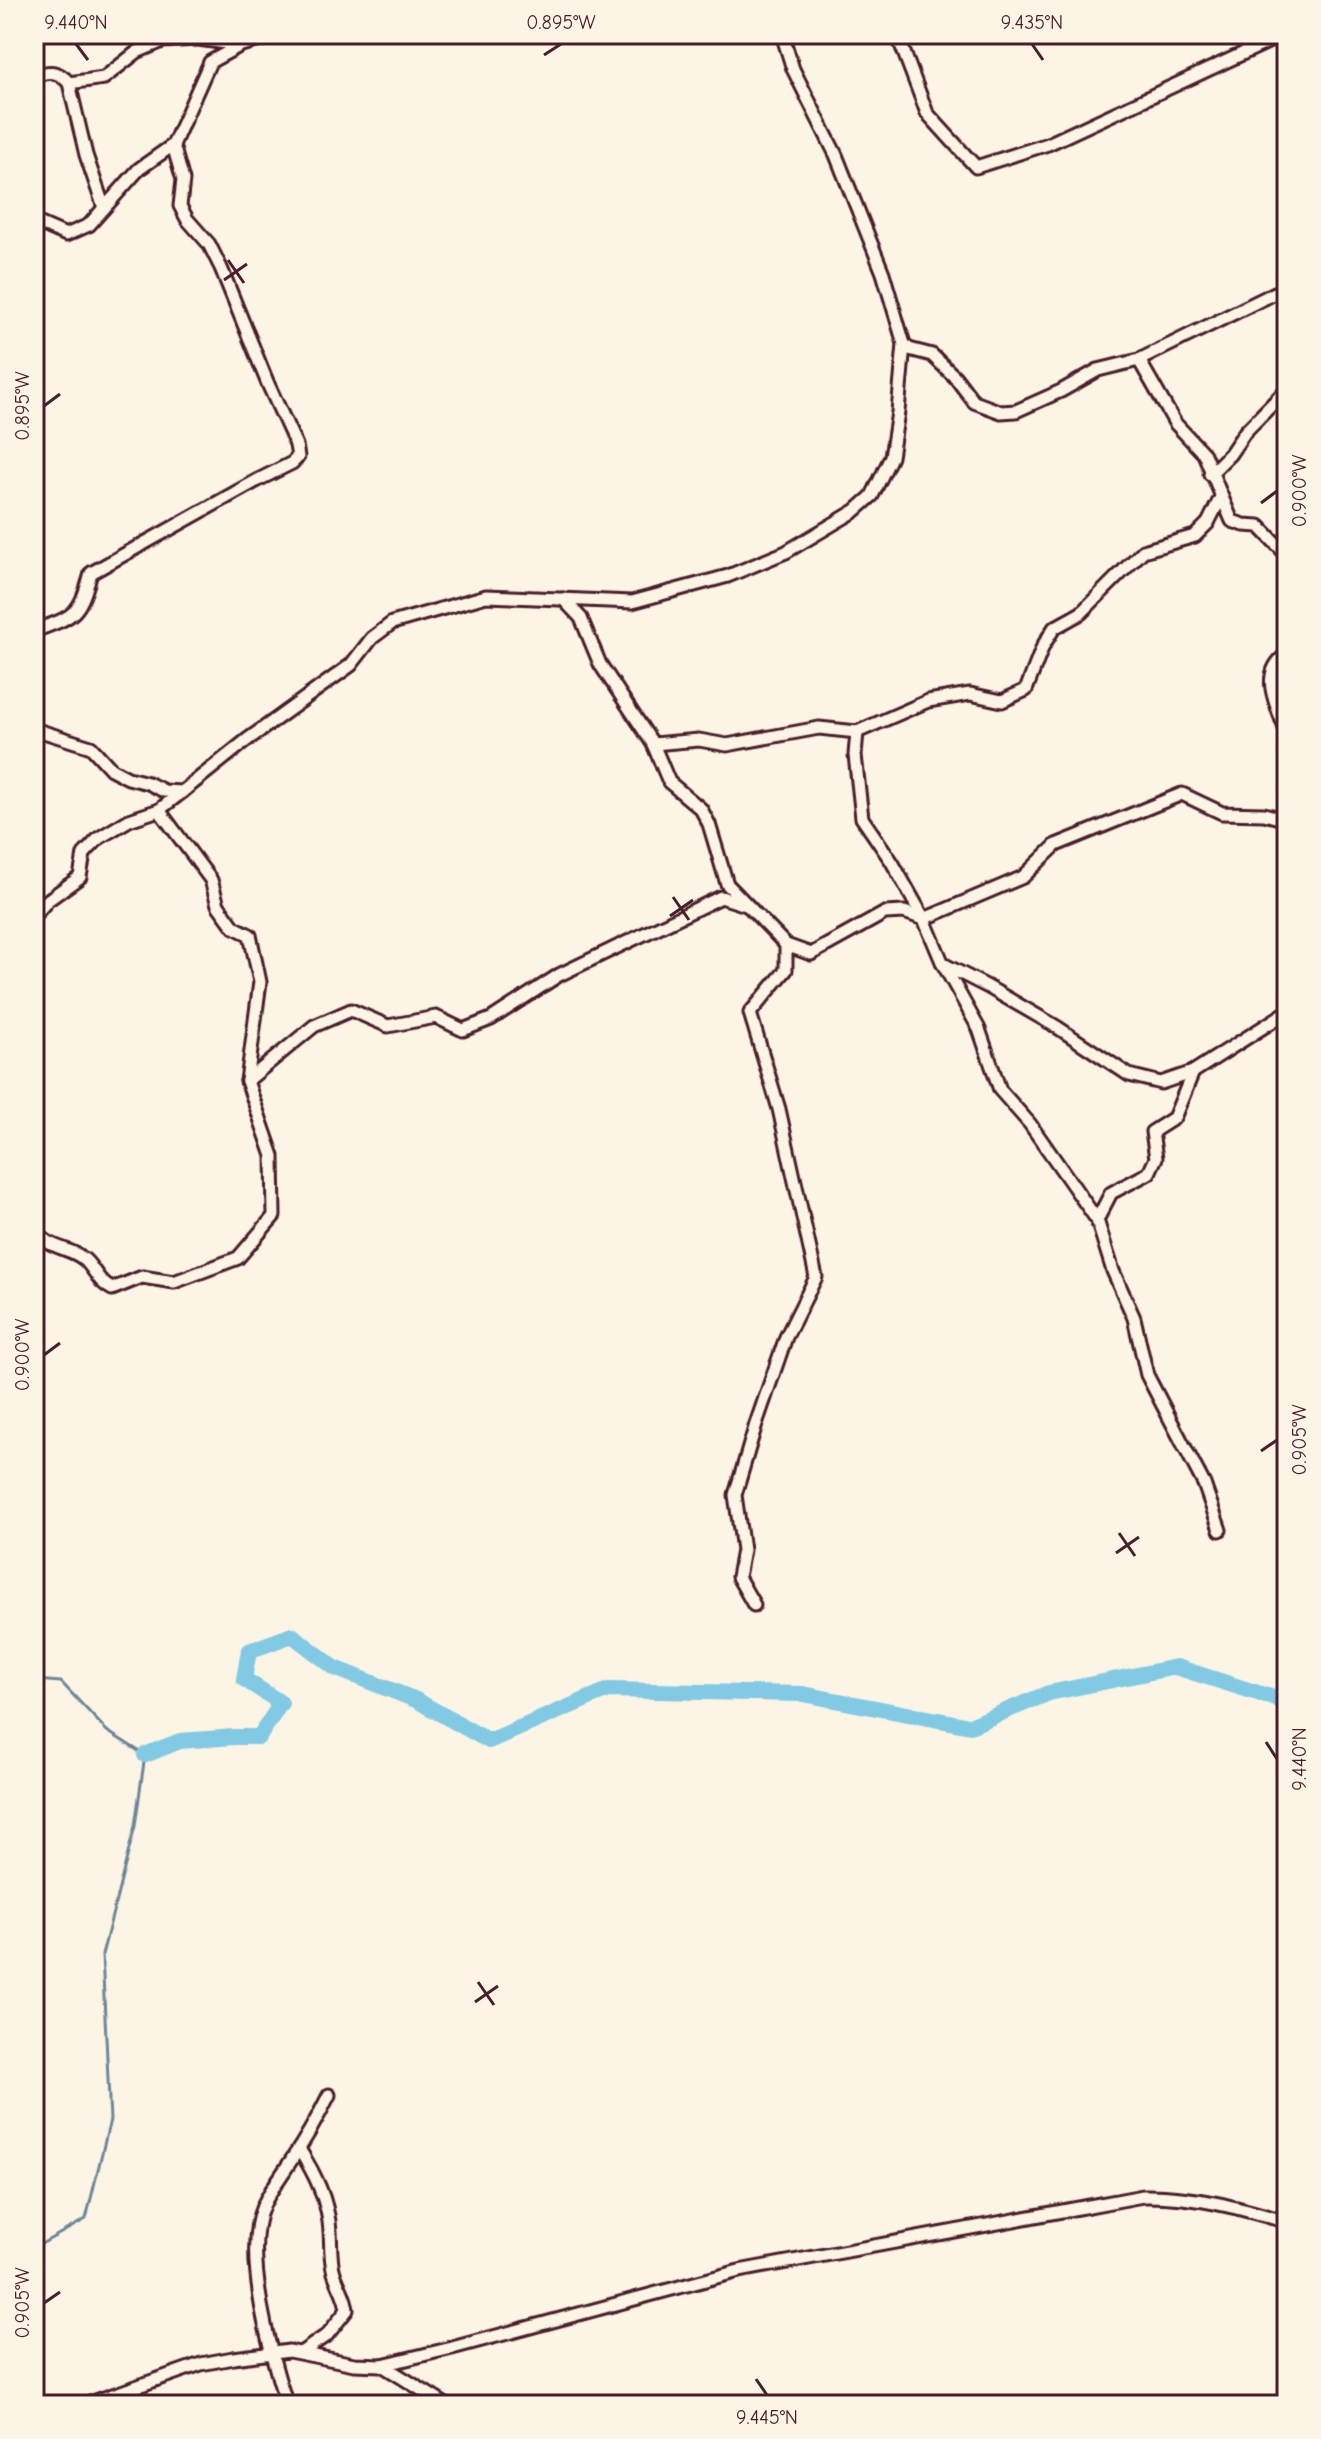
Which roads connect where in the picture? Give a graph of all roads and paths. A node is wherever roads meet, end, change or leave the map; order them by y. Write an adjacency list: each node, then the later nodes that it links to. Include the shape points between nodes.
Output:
1 (285, 34): 5 (street)
2 (782, 34): 12 (street, via 883,273)
3 (897, 34): 4 (street, via 927,113 976,167 1048,144)
4 (1278, 34)
5 (244, 40): 7 (street, via 163,41 137,52 104,78); 8 (street, via 210,62)
6 (34, 76): 7 (street, via 48,71)
7 (69, 83): 9 (street)
8 (173, 145): 9 (street, via 139,169); 19 (street, via 183,180 180,206 221,268 298,457 91,573 83,604 65,620)
9 (104, 208): 10 (street, via 89,225 66,235)
10 (34, 221)
11 (1287, 287): 13 (street)
12 (904, 344): 13 (street, via 932,355 974,402 1001,412 1016,411 1098,370); 18 (street, via 891,457 872,496 855,511 786,552 728,576 632,602)
13 (1139, 360): 15 (street, via 1175,423 1204,454)
14 (1287, 389): 15 (street)
15 (1210, 474): 16 (street)
16 (1221, 497): 17 (street, via 1232,521 1259,526); 22 (street, via 1195,536 1143,551 1081,613 1054,628 1026,690 1002,701 970,694 928,701)
17 (1287, 555)
18 (563, 599): 24 (street, via 581,618 600,664); 25 (street, via 486,596 392,623 351,665)
19 (34, 631)
20 (1287, 654): 23 (street, via 1273,666 1270,682)
21 (34, 729): 25 (street, via 91,747 111,769 128,778)
22 (857, 732): 24 (street, via 819,728 727,745 699,740); 30 (street, via 862,818)
23 (1287, 734)
24 (653, 744): 28 (street, via 669,782 701,809 709,824 727,884)
25 (182, 792): 26 (street)
26 (159, 810): 29 (street, via 99,838 84,854 80,877); 35 (street, via 211,880 218,905 234,927 250,935 260,982)
27 (1287, 820): 30 (street, via 1222,813 1182,794 1056,845 1023,877)
28 (750, 906): 31 (street); 35 (street, via 721,897 559,975 491,1019 463,1030 436,1017 388,1026 351,1010 314,1026)
29 (34, 916)
30 (924, 919): 31 (street, via 885,913 811,954); 32 (street)
31 (786, 945): 39 (street, via 786,970 750,1013 779,1109 816,1277 786,1337 735,1495 743,1550 738,1577)
32 (943, 964): 34 (street, via 1057,1027 1129,1075 1161,1083); 36 (street, via 979,1029 1000,1090)
33 (1287, 1012): 34 (street)
34 (1193, 1072): 36 (street, via 1174,1118 1152,1132 1156,1158 1149,1173 1111,1193)
35 (247, 1081): 37 (street, via 273,1156 274,1216 238,1258 174,1282 142,1277 112,1289 84,1259 44,1242)
36 (1097, 1220): 38 (street, via 1134,1318 1147,1375 1204,1484)
37 (34, 1231)
38 (1220, 1530)
39 (754, 1605)
40 (329, 2095): 41 (street)
41 (299, 2149): 43 (street, via 321,2190 330,2255 347,2310 327,2335); 44 (street, via 263,2205 254,2240)
42 (1287, 2222): 45 (street, via 1220,2204 1143,2196 739,2271)
43 (302, 2352): 44 (street); 45 (street)
44 (271, 2353): 46 (street, via 201,2364); 48 (street)
45 (382, 2365): 49 (street)
46 (106, 2402): 47 (street)
47 (84, 2405)
48 (287, 2405)
49 (446, 2405)

